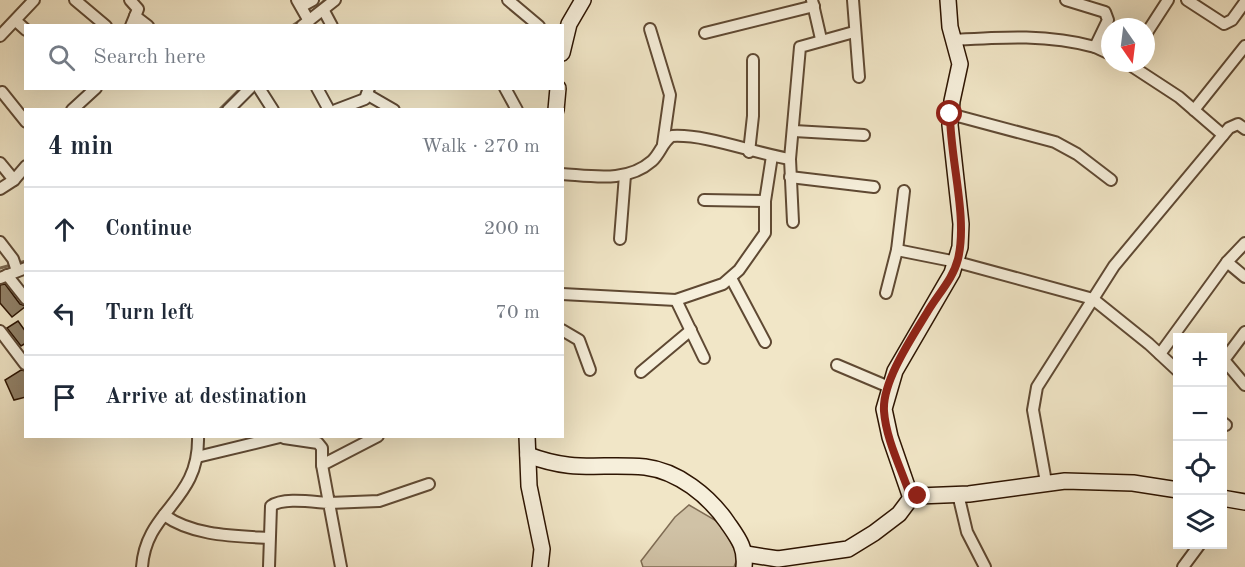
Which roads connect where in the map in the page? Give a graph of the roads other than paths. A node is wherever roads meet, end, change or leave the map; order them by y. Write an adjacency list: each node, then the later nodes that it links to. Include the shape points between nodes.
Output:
1 (34, 0): 18 (street)
2 (75, 0): 20 (street)
3 (130, 0): 19 (street, via 138,6)
4 (313, 0): 16 (street)
5 (335, 0): 15 (street)
6 (508, 0): 22 (street)
7 (583, 0): 30 (street, via 569,24)
8 (853, 0): 26 (street)
9 (948, 0): 29 (street)
10 (1066, 0): 32 (street, via 1106,12 1108,20)
11 (1168, 0): 17 (street)
12 (1187, 0): 13 (street, via 1224,24 1232,20)
13 (1245, 2)
14 (813, 3): 27 (street); 28 (street)
15 (324, 11): 16 (street); 21 (street)
16 (304, 14)
17 (1155, 20)
18 (16, 21): 23 (street); 25 (street)
19 (133, 21)
20 (104, 24)
21 (331, 24)
22 (537, 24)
23 (24, 28)
24 (650, 29): 60 (street, via 670,95)
25 (1, 32)
26 (854, 32): 28 (street); 36 (street)
27 (705, 33)
28 (821, 39): 57 (street, via 800,47)
29 (954, 40): 32 (street, via 1030,36); 54 (street, via 960,64)
30 (564, 44)
31 (1245, 46): 53 (street)
32 (1095, 47): 33 (street)
33 (1101, 50)
34 (753, 60): 61 (street)
35 (1141, 72): 53 (street)
36 (859, 76)
37 (94, 90): 45 (street)
38 (248, 90): 46 (street)
39 (260, 90): 47 (street)
40 (318, 90): 48 (street)
41 (506, 90): 51 (street)
42 (558, 90): 52 (street)
43 (2, 92): 55 (street)
44 (369, 92): 49 (street); 50 (street)
45 (74, 108)
46 (230, 108)
47 (272, 108)
48 (328, 108)
49 (340, 108)
50 (391, 108)
51 (516, 108)
52 (556, 108)
53 (1194, 110): 59 (street)
54 (950, 114): 70 (street, via 1055,142); 81 (street, via 961,224)
55 (24, 120)
56 (1245, 129): 59 (street, via 1235,124)
57 (794, 131): 58 (street); 63 (street)
58 (864, 135)
59 (1223, 135): 89 (street, via 1114,266)
60 (663, 147): 61 (street, via 668,138 680,135); 67 (street, via 643,168)
61 (749, 152): 62 (street)
62 (772, 156): 63 (street); 75 (street)
63 (790, 159): 68 (street)
64 (0, 163): 69 (street)
65 (24, 168): 69 (street)
66 (564, 174): 67 (street)
67 (626, 175): 77 (street)
68 (790, 177): 71 (street); 76 (street)
69 (14, 180): 72 (street)
70 (1111, 180)
71 (874, 187)
72 (0, 189)
73 (904, 191): 80 (street)
74 (704, 200): 75 (street)
75 (765, 201): 85 (street, via 765,233)
76 (793, 222)
77 (620, 239)
78 (0, 242): 83 (street)
79 (1245, 243): 82 (street)
80 (897, 250): 81 (street); 86 (street)
81 (957, 262): 89 (street); 104 (street)
82 (1227, 262): 84 (street); 96 (street)
83 (13, 269): 87 (street)
84 (1245, 277)
85 (731, 278): 90 (street, via 715,288); 95 (street)
86 (886, 293)
87 (24, 294)
88 (564, 294): 90 (street)
89 (1094, 299): 96 (street); 113 (street, via 1037,387 1033,410)
90 (676, 300): 91 (street)
91 (691, 330): 97 (street); 102 (street)
92 (0, 331): 98 (street)
93 (564, 331): 101 (street, via 579,340)
94 (1245, 332): 103 (street, via 1224,360)
95 (765, 342)
96 (1160, 354): 100 (street)
97 (704, 358)
98 (24, 363)
99 (837, 365): 104 (street)
100 (1173, 366)
101 (590, 370)
102 (641, 372)
103 (1245, 385)
104 (889, 387): 117 (street, via 884,409 886,424)
105 (198, 438): 111 (street)
106 (290, 438): 112 (street, via 318,443 322,448)
107 (374, 438): 112 (street)
108 (527, 438): 110 (street)
109 (258, 439): 111 (street)
110 (528, 455): 124 (street, via 568,467 644,467 684,482 712,503 735,534); 129 (street, via 529,486 542,549)
111 (197, 457): 121 (street, via 188,486)
112 (322, 465): 120 (street)
113 (1046, 482): 115 (street, via 1133,483); 116 (street)
114 (429, 484): 120 (street, via 379,501)
115 (1173, 489)
116 (958, 494): 117 (street); 130 (street, via 967,532)
117 (911, 498): 124 (street, via 899,514 848,549 778,560)
118 (1227, 499): 119 (street)
119 (1245, 502)
120 (329, 503): 122 (street, via 274,503 270,509); 128 (street)
121 (164, 515): 122 (street, via 175,523 201,530); 126 (street, via 147,540)
122 (269, 538): 127 (street)
123 (1197, 549): 125 (street)
124 (745, 560)
125 (1185, 566)
126 (142, 567)
127 (269, 567)
128 (341, 567)
129 (540, 567)
130 (985, 567)

